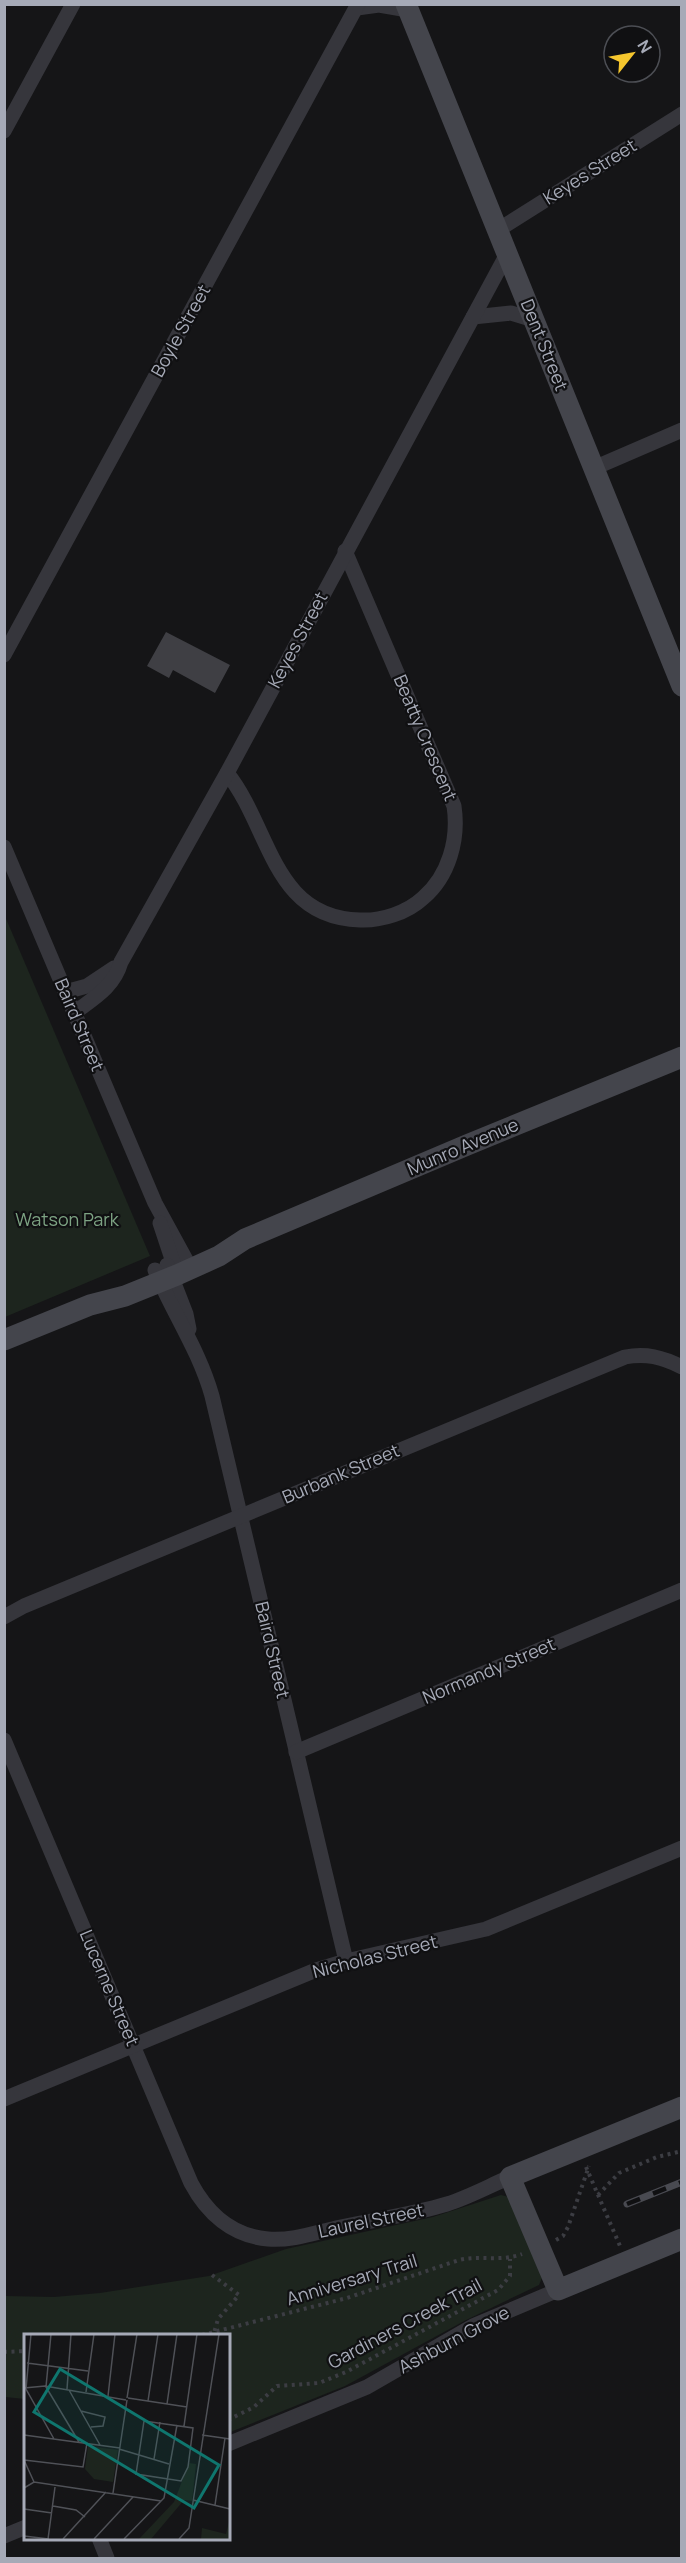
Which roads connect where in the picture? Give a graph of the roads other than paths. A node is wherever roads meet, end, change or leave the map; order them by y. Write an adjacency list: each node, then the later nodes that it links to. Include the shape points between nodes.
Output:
1 (73, 4): 5 (street)
2 (357, 6): 3 (street, Boyle Street); 13 (street, Boyle Street)
3 (407, 7): 6 (street, Dent Street)
4 (681, 114): 6 (street, Keyes Street)
5 (4, 130)
6 (498, 230): 7 (street, Dent Street)
7 (507, 254): 8 (street, Keyes Street); 9 (street, Dent Street)
8 (473, 317): 9 (street, via 511,313); 12 (street, Keyes Street)
9 (534, 320): 11 (street, Dent Street)
10 (681, 430): 11 (street)
11 (594, 468): 14 (street, Dent Street)
12 (345, 550): 15 (street, Keyes Street); 15 (street, Beatty Crescent, via 454,806 456,834 442,876 414,905 379,919 349,920 318,910 293,893 284,880 246,798)
13 (4, 655)
14 (681, 686)
15 (227, 773): 17 (street, Keyes Street)
16 (5, 848): 18 (street, Baird Street)
17 (121, 962): 18 (street, Keyes Street, via 98,981); 19 (street, Keyes Street, via 109,986)
18 (65, 992): 19 (street, Baird Street)
19 (74, 1013): 21 (street, Baird Street, via 155,1203)
20 (681, 1057): 21 (street, Munro Avenue, via 245,1239 219,1256)
21 (173, 1269): 22 (street, Munro Avenue, via 125,1296 90,1305); 24 (street, Baird Street, via 212,1396)
22 (4, 1340)
23 (681, 1367): 24 (street, Burbank Street, via 654,1355 624,1357)
24 (240, 1516): 26 (street, Burbank Street); 28 (street, Baird Street)
25 (681, 1590): 28 (street, Normandy Street)
26 (4, 1617)
27 (4, 1740): 31 (street, Lucerne Street)
28 (296, 1752): 30 (street, Baird Street)
29 (681, 1848): 30 (street, Nicholas Street, via 486,1929)
30 (346, 1960): 31 (street, Nicholas Street)
31 (133, 2046): 32 (street, Nicholas Street); 35 (street, Lucerne Street, via 198,2196)
32 (4, 2099)
33 (681, 2107): 34 (street, Laurel Street, via 586,2161)
34 (516, 2175): 35 (street, Laurel Street, via 434,2207 293,2237 261,2238); 37 (street); 37 (street, via 550,2243)
35 (228, 2226)
36 (681, 2239): 37 (street, Ashburn Grove)
37 (563, 2288): 38 (street, Ashburn Grove, via 473,2326 367,2387)
38 (230, 2443)
39 (24, 2528): 40 (street)
40 (4, 2536)
41 (99, 2539): 42 (street)
42 (107, 2559)

